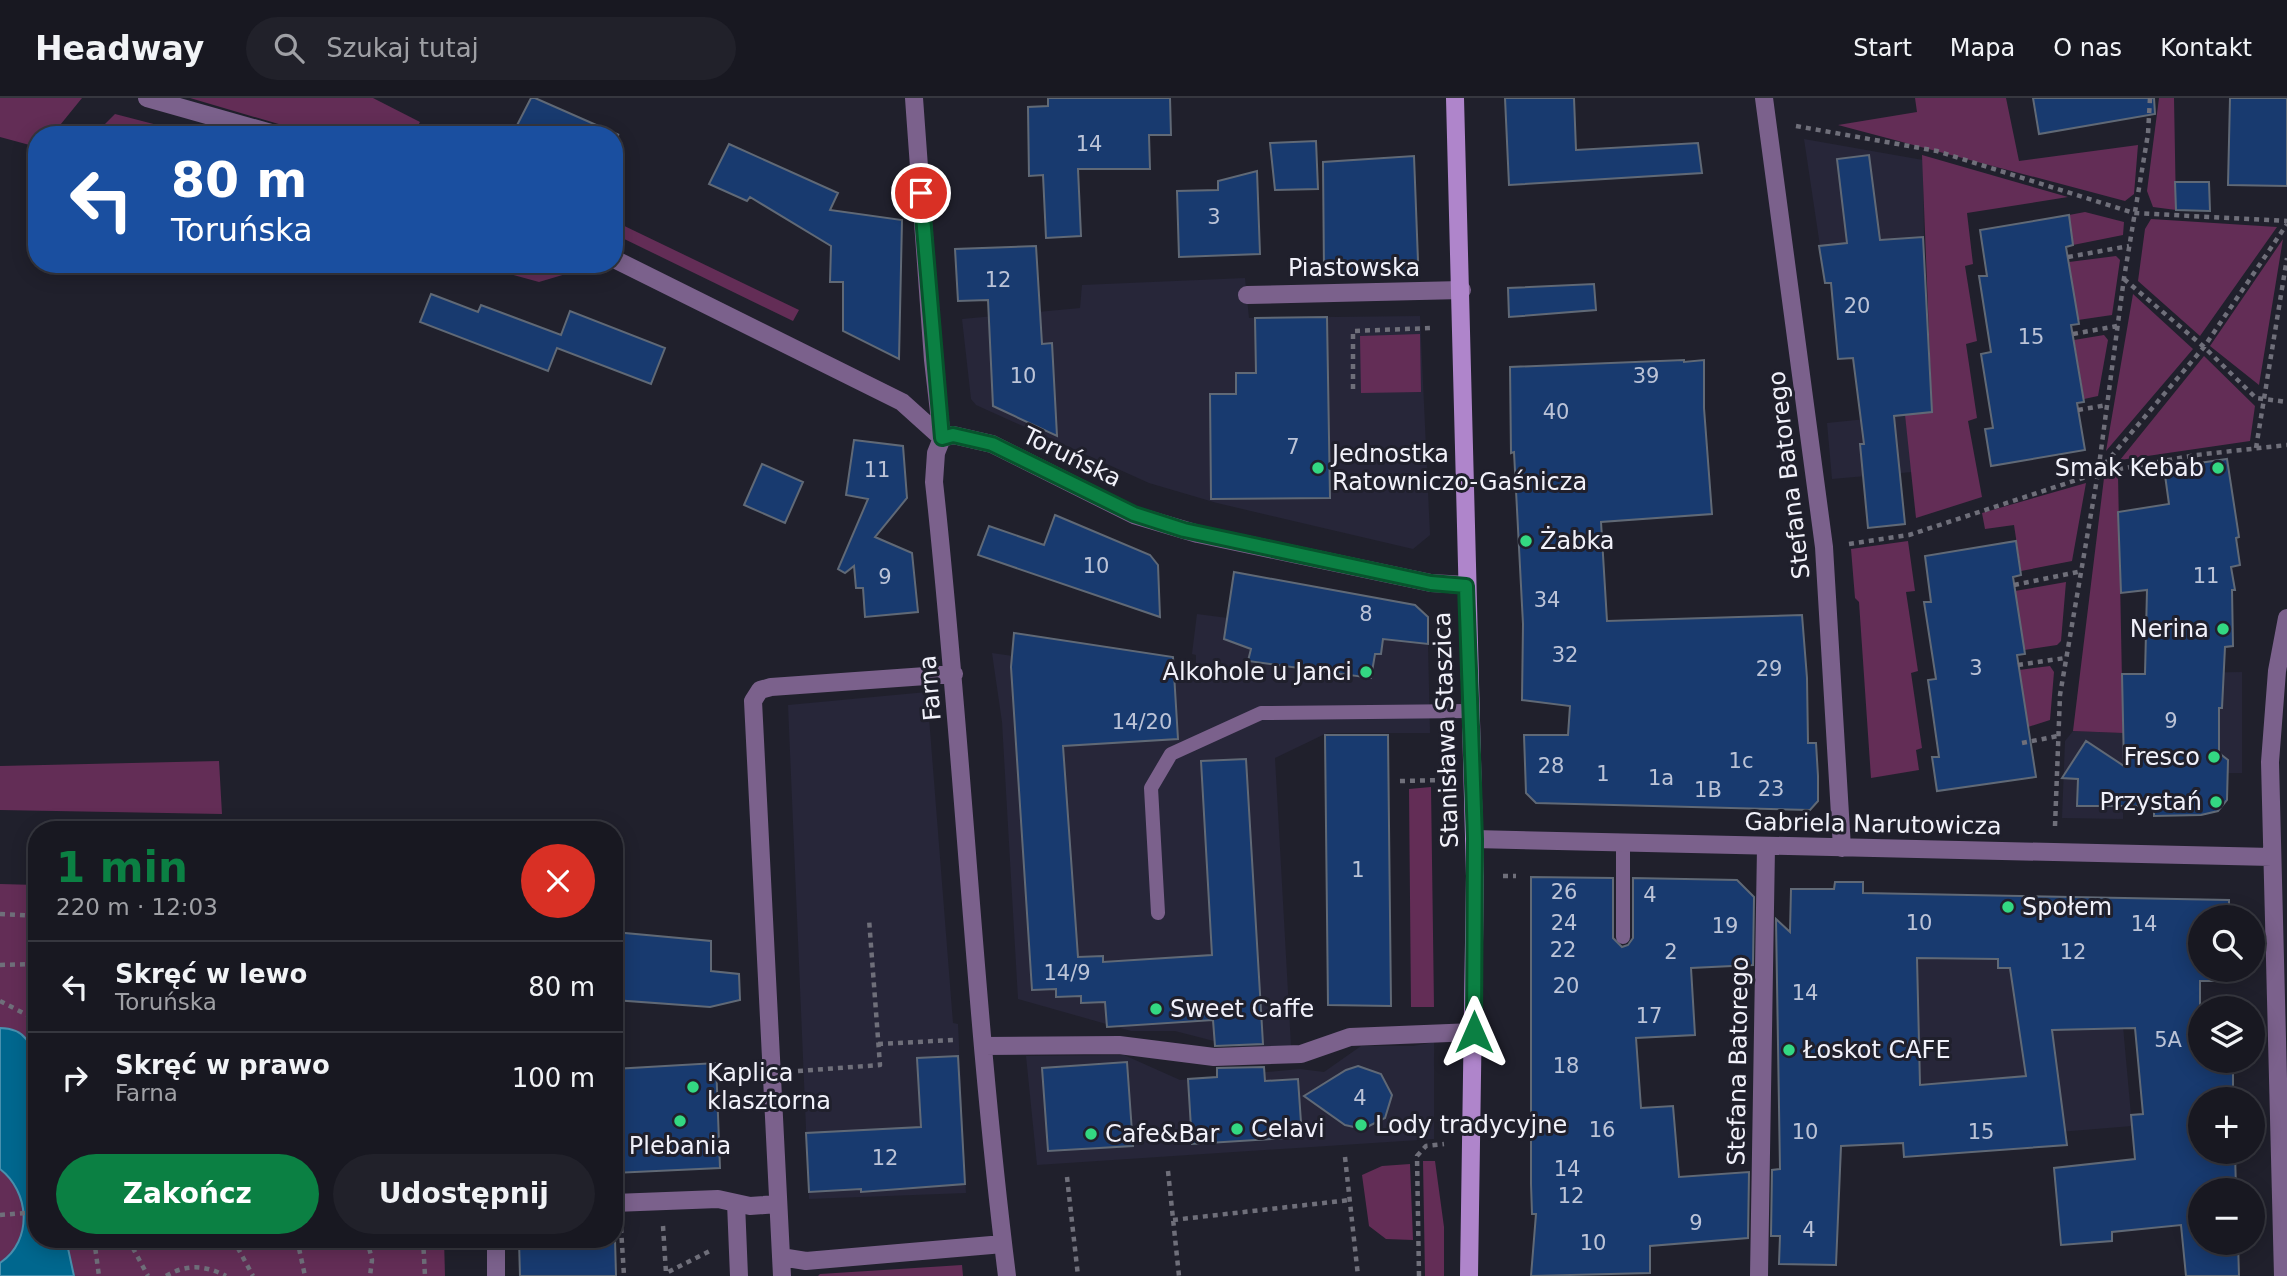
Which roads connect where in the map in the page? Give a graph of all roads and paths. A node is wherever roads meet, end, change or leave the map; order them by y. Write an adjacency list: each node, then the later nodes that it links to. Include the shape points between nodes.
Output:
1 (147, 98): 6 (street)
2 (914, 98): 26 (street, Farna)
3 (1455, 98): 15 (street, Stanisława Staszica)
4 (1764, 98): 30 (street, Stefana Batorego)
5 (2150, 98): 8 (path)
6 (246, 126)
7 (1796, 138): 8 (path, via 1794,125 1937,151)
8 (2134, 213): 9 (path); 10 (path)
9 (2287, 222): 20 (path)
10 (2129, 246): 11 (path); 14 (path)
11 (2068, 257)
12 (2287, 258): 22 (path)
13 (623, 263): 26 (street, via 902,402)
14 (2124, 278): 17 (path); 20 (path)
15 (1462, 290): 16 (street, Piastowska); 33 (street, Stanisława Staszica)
16 (1247, 295)
17 (2117, 326): 19 (path); 24 (path)
18 (1434, 328): 21 (path, via 1353,331)
19 (2073, 334)
20 (2204, 347): 22 (path, via 2256,398); 29 (path)
21 (1353, 389)
22 (2264, 400): 23 (path); 28 (path)
23 (2287, 402)
24 (2107, 405): 25 (path); 29 (path)
25 (2078, 410)
26 (942, 438): 33 (street, Toruńska, via 953,435 992,444 1134,514 1198,534 1431,583); 37 (street, Farna, via 934,482)
27 (2287, 445): 28 (path)
28 (2256, 448): 29 (path)
29 (2098, 473): 30 (path, via 1909,535); 31 (path)
30 (1824, 547): 47 (street, Stefana Batorego)
31 (2078, 572): 32 (path); 35 (path)
32 (2014, 584)
33 (1466, 586): 38 (street, Stanisława Staszica)
34 (2287, 618): 48 (street, via 2277,671 2270,762)
35 (2065, 658): 36 (path); 39 (path)
36 (2018, 665)
37 (954, 674): 61 (street, Farna); 62 (street, via 771,687 755,694 752,712)
38 (1470, 711): 44 (street, Stanisława Staszica); 49 (lane, via 1261,713 1171,754 1152,788)
39 (2058, 736): 40 (path); 43 (path)
40 (2022, 743)
41 (1448, 780): 42 (path)
42 (1400, 781)
43 (2055, 827)
44 (1475, 839): 45 (street, Gabriela Narutowicza); 58 (street, Stanisława Staszica)
45 (1623, 844): 46 (street, Gabriela Narutowicza); 53 (lane)
46 (1766, 847): 47 (street, Gabriela Narutowicza); 105 (street, Stefana Batorego)
47 (1842, 848): 48 (street, Gabriela Narutowicza)
48 (2272, 857): 106 (street)
49 (1158, 913)
50 (0, 914): 51 (path)
51 (28, 916)
52 (869, 919): 60 (path)
53 (1623, 937)
54 (28, 964): 55 (path)
55 (0, 965)
56 (0, 1001): 57 (path)
57 (28, 1015)
58 (1474, 1032): 61 (street, via 1350,1037 1301,1054 1214,1057 1119,1045); 104 (street, Stanisława Staszica)
59 (958, 1039): 60 (path)
60 (878, 1044): 62 (path, via 880,1065)
61 (983, 1046): 76 (street, Farna)
62 (772, 1071): 71 (street)
63 (1456, 1143): 103 (path, via 1426,1146 1417,1156)
64 (1345, 1157): 67 (path)
65 (1168, 1171): 74 (path)
66 (1067, 1177): 100 (path)
67 (1350, 1200): 74 (path); 102 (path)
68 (662, 1201): 69 (street); 70 (street, via 718,1199); 86 (path)
69 (623, 1203)
70 (736, 1203): 71 (street); 75 (street)
71 (778, 1205): 85 (street)
72 (28, 1213): 73 (path)
73 (0, 1214)
74 (1173, 1220): 101 (path)
75 (737, 1237): 86 (path); 97 (street)
76 (1003, 1244): 85 (street, via 806,1261); 99 (street, Farna)
77 (95, 1248): 87 (path)
78 (133, 1248): 88 (path)
79 (238, 1248): 91 (path)
80 (299, 1248): 92 (path)
81 (369, 1248): 93 (path)
82 (423, 1248): 94 (path)
83 (496, 1248): 95 (street)
84 (621, 1248): 96 (path)
85 (781, 1257): 98 (street)
86 (664, 1275)
87 (99, 1276)
88 (148, 1276)
89 (166, 1276): 90 (path, via 187,1265)
90 (226, 1276)
91 (253, 1276)
92 (305, 1276)
93 (370, 1276)
94 (425, 1276)
95 (496, 1276)
96 (624, 1276)
97 (739, 1276)
98 (782, 1276)
99 (1007, 1276)
100 (1078, 1276)
101 (1179, 1276)
102 (1358, 1276)
103 (1419, 1276)
104 (1469, 1276)
105 (1759, 1276)
106 (2283, 1276)

